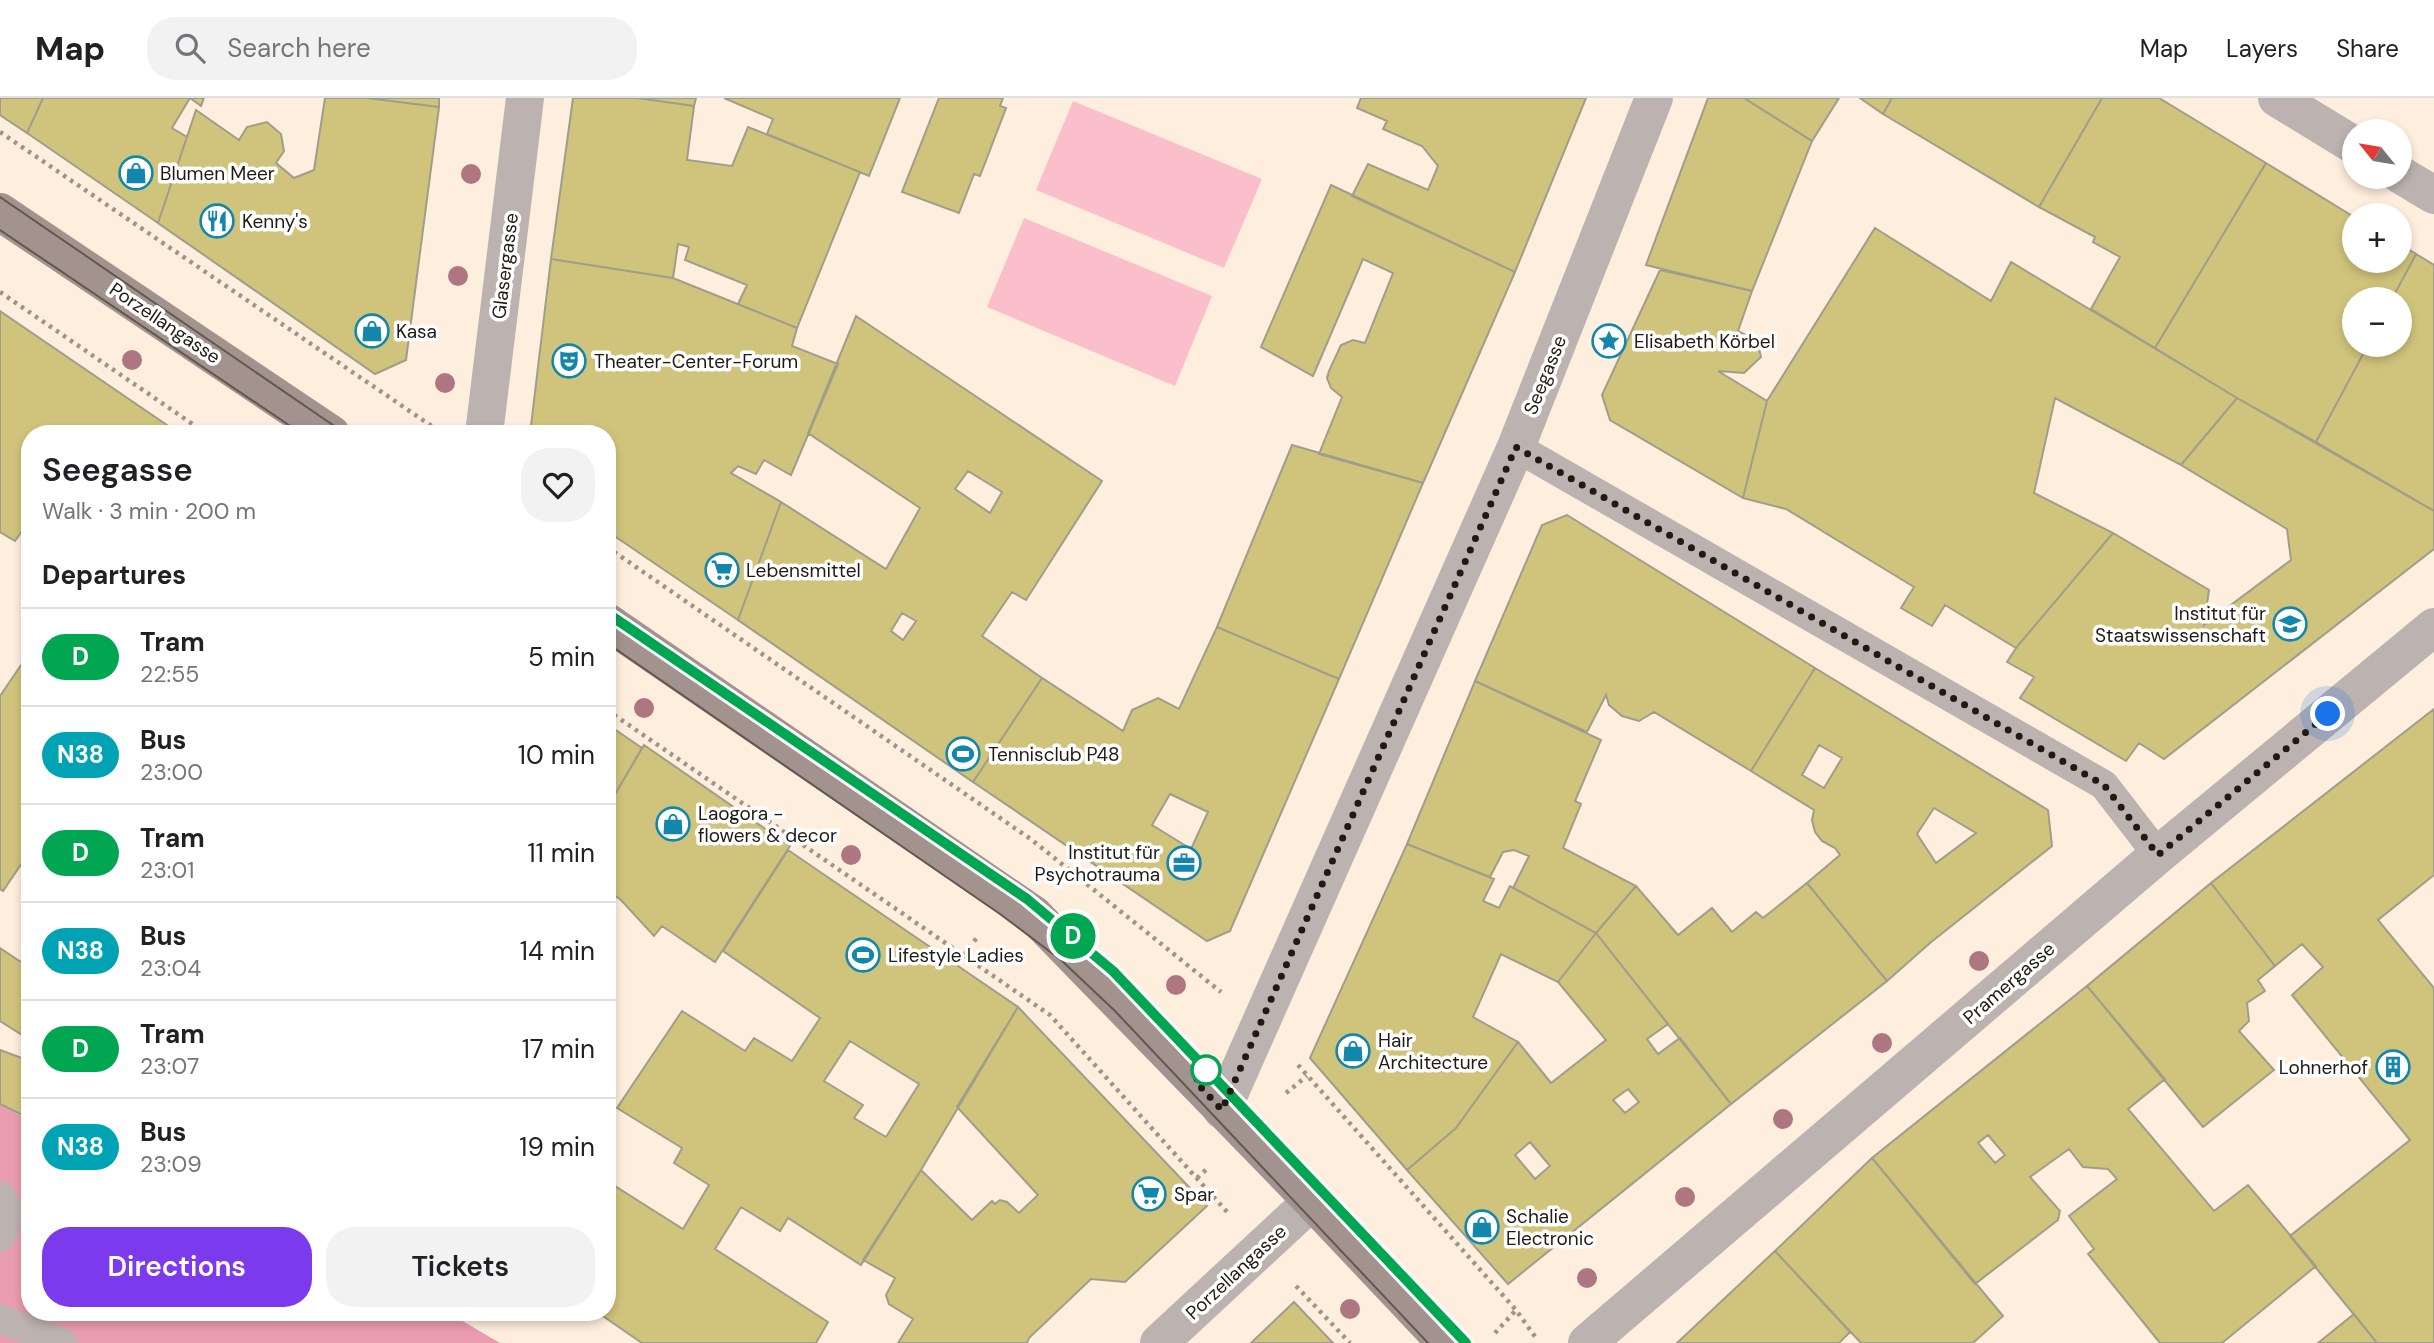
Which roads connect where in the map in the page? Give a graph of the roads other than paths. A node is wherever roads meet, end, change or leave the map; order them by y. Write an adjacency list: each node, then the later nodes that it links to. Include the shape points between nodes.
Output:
1 (525, 98): 9 (street, Glasergasse)
2 (1654, 98): 10 (street, Seegasse)
3 (2277, 98): 4 (street)
4 (2342, 138)
5 (2412, 182): 6 (street)
6 (2434, 195)
7 (0, 212): 8 (street, Porzellangasse)
8 (318, 425)
9 (485, 425)
10 (1516, 447): 13 (lane, via 2104,785); 14 (street, Seegasse)
11 (2434, 627): 13 (street, Pramergasse)
12 (616, 628): 14 (street, via 1034,915)
13 (2158, 855): 22 (street, Pramergasse)
14 (1222, 1110): 16 (street)
15 (0, 1196): 17 (lane, via 10,1213)
16 (1312, 1201): 20 (street, Porzellangasse); 21 (street)
17 (0, 1237)
18 (0, 1319): 19 (lane)
19 (62, 1343)
20 (1159, 1343)
21 (1446, 1343)
22 (1587, 1343)

